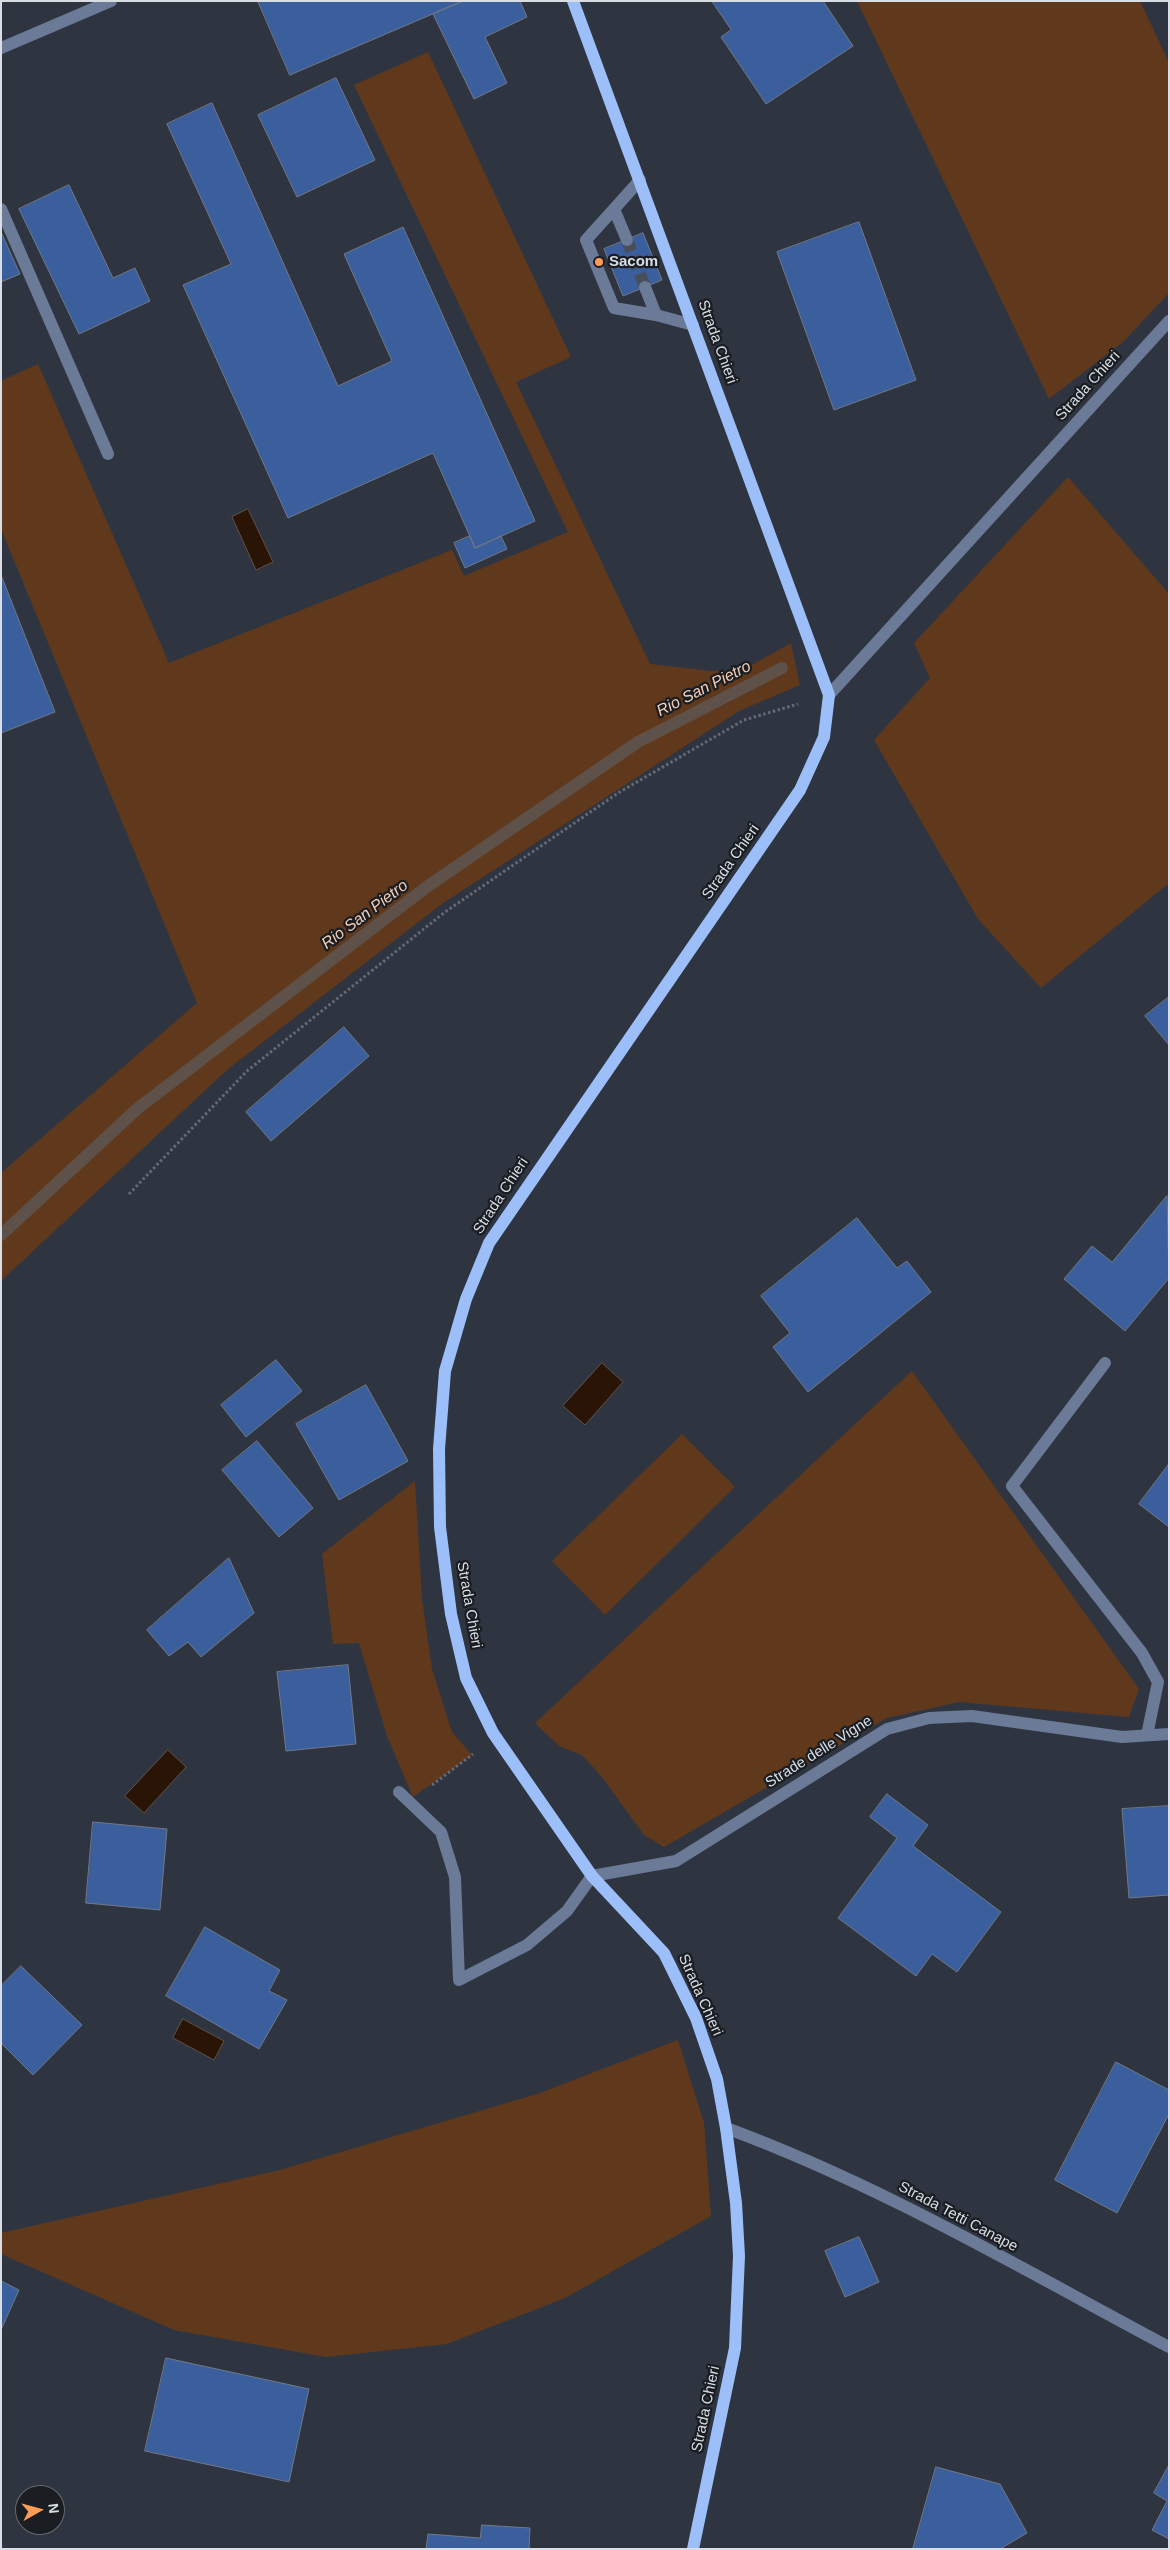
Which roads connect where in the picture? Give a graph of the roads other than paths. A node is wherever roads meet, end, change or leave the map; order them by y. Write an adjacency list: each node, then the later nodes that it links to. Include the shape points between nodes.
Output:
1 (110, 1): 3 (street)
2 (573, 1): 4 (main road, Strada Chieri)
3 (1, 48)
4 (640, 180): 6 (street); 11 (main road, Strada Chieri)
5 (1, 209): 12 (street)
6 (614, 209): 7 (street); 9 (street, via 586,240 614,308)
7 (626, 240)
8 (645, 287): 9 (street)
9 (656, 315): 11 (street)
10 (1169, 321): 13 (street, Strada Chieri)
11 (693, 325): 13 (main road, Strada Chieri)
12 (108, 454)
13 (830, 695): 18 (main road, Strada Chieri, via 824,737 800,790 489,1243 466,1299 445,1371 439,1449 440,1527 451,1614 466,1678 494,1733)
14 (1104, 1363): 16 (street, via 1012,1486 1142,1653 1158,1682)
15 (1169, 1734): 16 (street, Strade delle Vigne)
16 (1147, 1736): 18 (street, Strade delle Vigne, via 1122,1737 972,1716 929,1718 887,1729 676,1861)
17 (403, 1796): 18 (street, via 441,1832 455,1877 459,1980 527,1945 567,1911)
18 (592, 1876): 19 (main road, Strada Chieri, via 664,1953 696,2018 717,2079)
19 (726, 2128): 20 (street, Strada Tetti Canape, via 868,2187); 21 (main road, Strada Chieri, via 739,2256 735,2348)
20 (1169, 2347)
21 (693, 2549)

